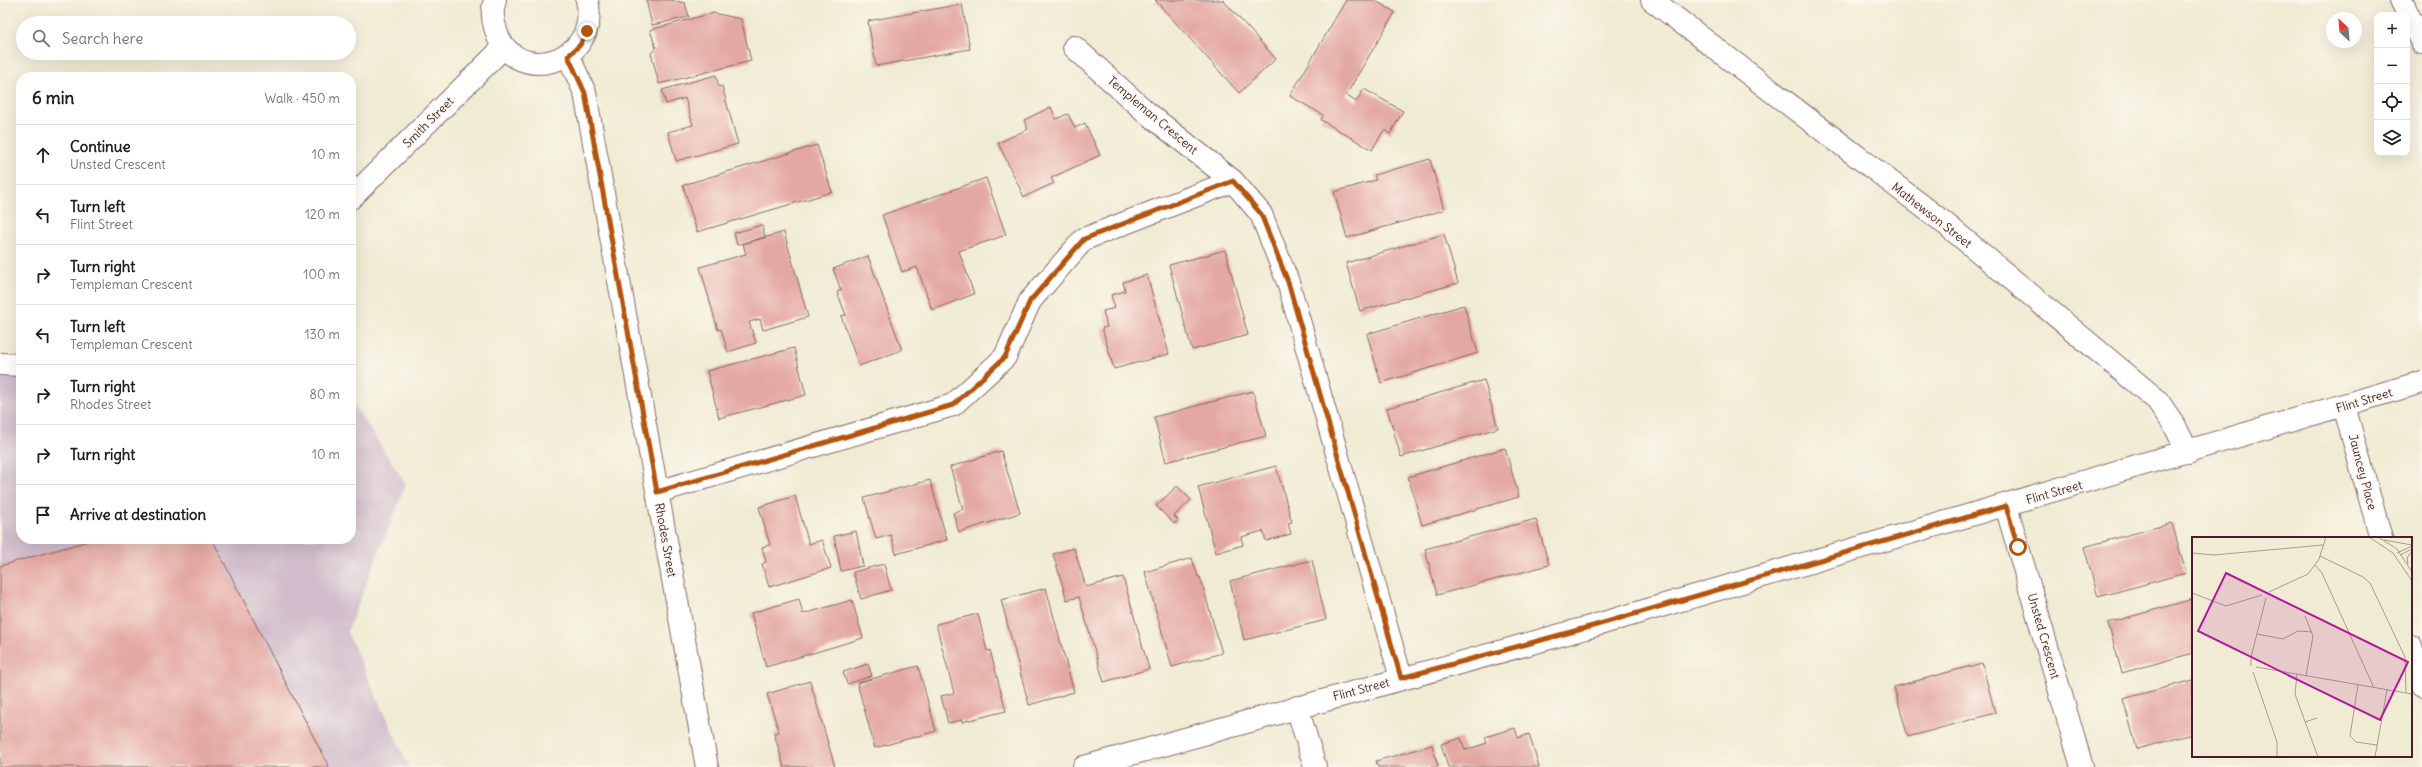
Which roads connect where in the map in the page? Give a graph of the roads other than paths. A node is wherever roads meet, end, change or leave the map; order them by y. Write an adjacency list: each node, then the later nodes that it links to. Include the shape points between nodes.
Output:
1 (496, 0): 6 (street, via 492,18 496,33)
2 (587, 0): 8 (street, via 590,16 587,31 580,45)
3 (1652, 0): 15 (street, Mathewson Street, via 1942,221 2157,400 2175,426)
4 (2401, 0): 5 (street)
5 (2422, 43)
6 (504, 47): 8 (street, via 528,62 555,62); 10 (street, Smith Street)
7 (1074, 47): 9 (street, Templeman Crescent, via 1146,112)
8 (568, 56): 16 (street, Rhodes Street, via 586,101)
9 (1233, 181): 16 (street, via 1084,239 1030,301 1005,357 953,405); 20 (street, Templeman Crescent, via 1261,214 1288,282)
10 (356, 193)
11 (0, 364): 12 (street)
12 (16, 365)
13 (2422, 382): 14 (street, Flint Street)
14 (2344, 406): 15 (street, Flint Street); 18 (street, Jauncey Place)
15 (2188, 453): 17 (street, Flint Street)
16 (657, 492): 23 (street, Rhodes Street)
17 (2006, 506): 20 (street, Flint Street, via 1593,626); 26 (street, Unsted Crescent)
18 (2381, 537)
19 (2412, 650): 21 (street)
20 (1401, 678): 22 (street, Flint Street)
21 (2422, 686)
22 (1297, 707): 24 (street, Flint Street); 25 (street)
23 (707, 767)
24 (1084, 767)
25 (1315, 767)
26 (2082, 767)

